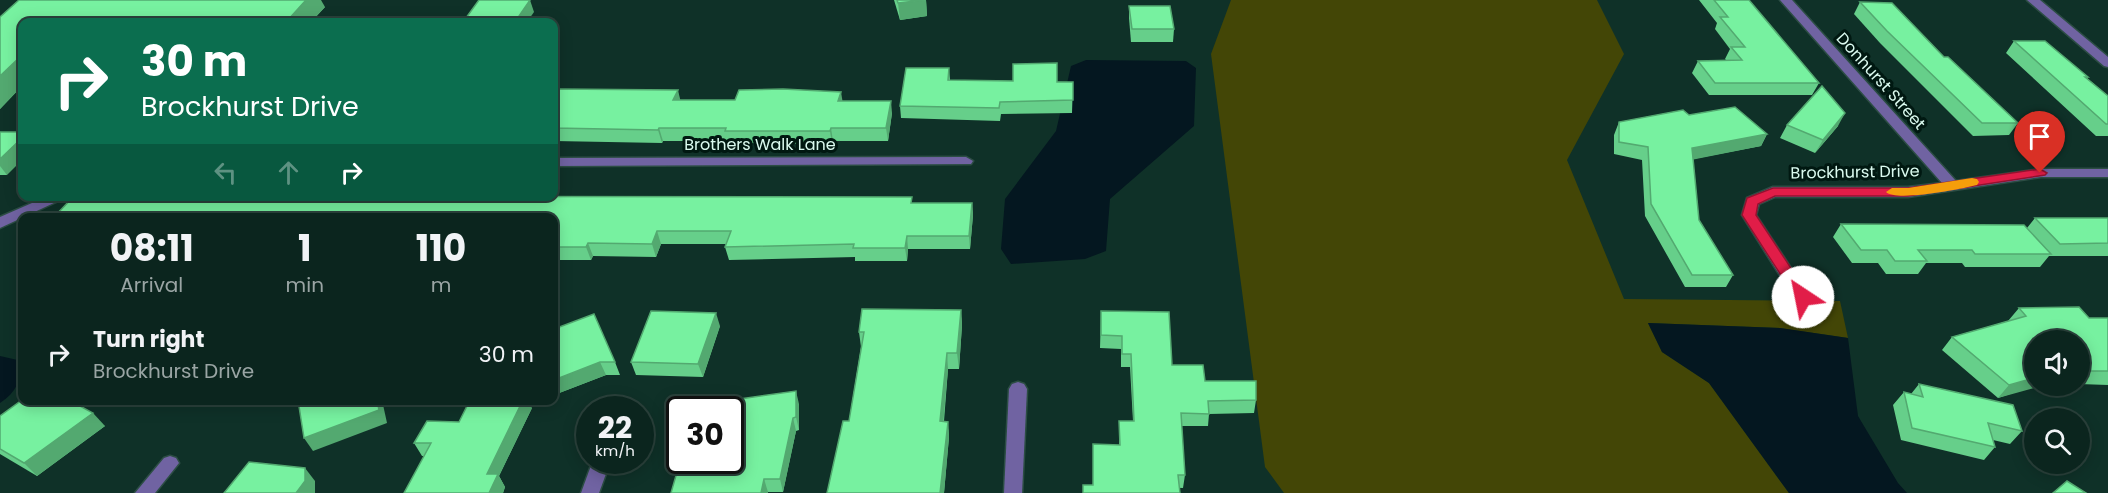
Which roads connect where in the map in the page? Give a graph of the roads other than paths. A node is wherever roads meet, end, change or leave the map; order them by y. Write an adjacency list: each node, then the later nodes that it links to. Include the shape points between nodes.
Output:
1 (1786, 0): 7 (street, Donhurst Street)
2 (2033, 0): 3 (street)
3 (2108, 63)
4 (966, 161): 5 (street, Brothers Walk Lane)
5 (558, 162)
6 (2108, 173): 7 (street, Brockhurst Drive, via 2040,173)
7 (1952, 185): 12 (street, Brockhurst Drive, via 1908,192 1773,192 1752,201 1749,215)
8 (51, 201): 9 (street)
9 (23, 213)
10 (18, 215): 11 (street)
11 (0, 223)
12 (1803, 297)
13 (1018, 390): 18 (street)
14 (170, 463): 16 (street)
15 (597, 474): 17 (street)
16 (144, 493)
17 (590, 493)
18 (1013, 493)

